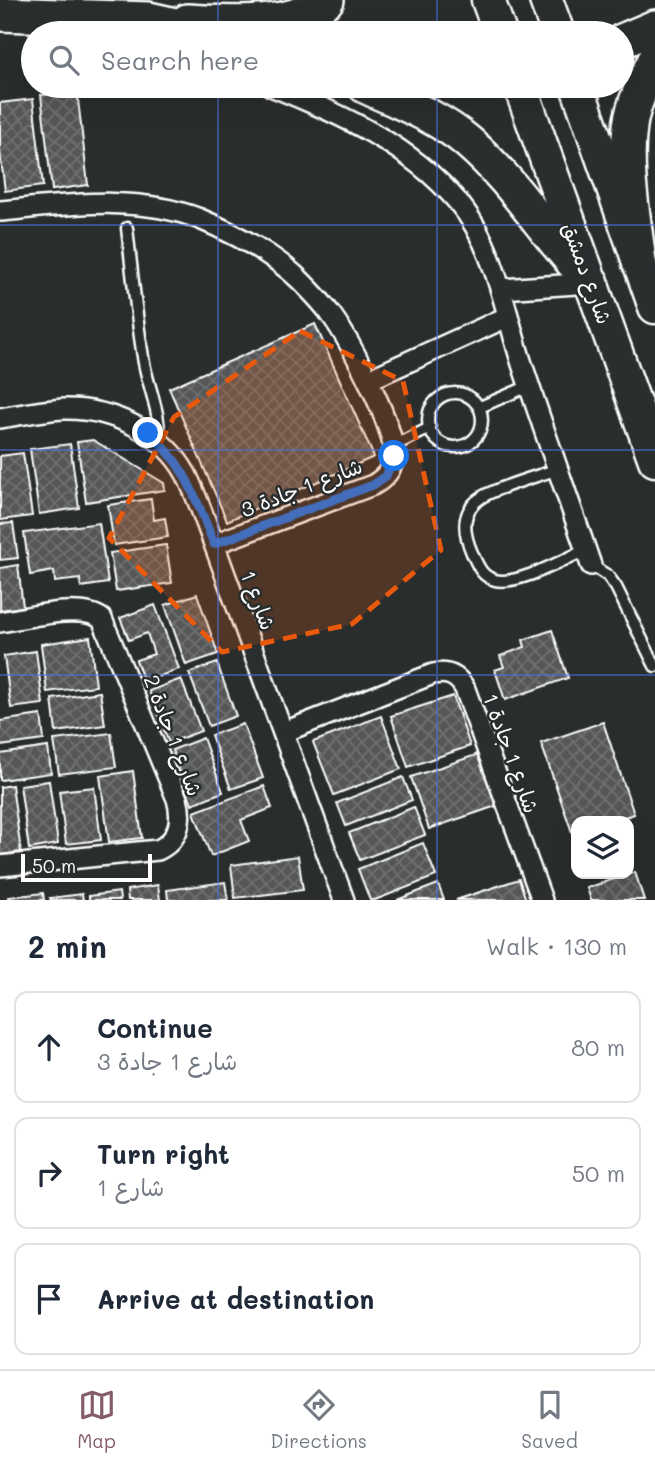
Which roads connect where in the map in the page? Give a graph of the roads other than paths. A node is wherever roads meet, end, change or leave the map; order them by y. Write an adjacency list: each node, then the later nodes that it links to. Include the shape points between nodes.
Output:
1 (327, 0): 10 (highway, via 304,13)
2 (488, 0): 11 (main road)
3 (546, 0): 12 (main road)
4 (0, 14): 5 (highway)
5 (51, 15): 6 (highway); 7 (street)
6 (149, 19): 8 (highway); 9 (highway)
7 (71, 21)
8 (158, 21)
9 (196, 21)
10 (246, 21)
11 (496, 21)
12 (554, 21)
13 (655, 27): 14 (highway)
14 (634, 36)
15 (655, 60): 22 (highway, via 630,123 627,163)
16 (298, 98): 24 (street, via 348,120 429,170 470,219)
17 (390, 98): 23 (highway, via 466,140)
18 (524, 98): 23 (main road, شارع دمشق)
19 (581, 98): 22 (main road)
20 (0, 211): 27 (street, via 84,204 148,206 199,219 260,248 299,279 332,316)
21 (127, 228): 32 (lane, via 142,356 160,423)
22 (639, 262): 25 (main road)
23 (592, 283): 24 (street); 34 (main road, شارع دمشق)
24 (501, 289): 26 (street)
25 (655, 307)
26 (507, 317): 27 (street); 28 (street)
27 (368, 380): 33 (street)
28 (529, 386): 29 (lane); 35 (street)
29 (480, 407): 31 (lane, via 460,393 445,395 429,412); 31 (lane, via 482,423 470,443 446,445)
30 (0, 418): 32 (street, شارع 1, via 56,410 92,411 133,425)
31 (430, 429): 33 (lane)
32 (158, 441): 36 (street, شارع 1, via 185,474)
33 (393, 446): 36 (street, شارع 1 جادة 3, via 390,469 380,481)
34 (655, 460)
35 (558, 469): 37 (street); 37 (lane, via 483,496 468,510 465,536 481,572 497,581 515,580)
36 (214, 544): 40 (street, شارع 1)
37 (588, 557): 39 (lane, via 616,587)
38 (0, 622): 41 (street, شارع 1 جادة 2, via 77,612 102,619 177,799 180,818 172,842 158,850)
39 (655, 667)
40 (284, 732): 42 (street, شارع 1); 43 (street, شارع 1 جادة 1, via 433,674 456,677 465,689)
41 (0, 866)
42 (344, 900)
43 (542, 900)

